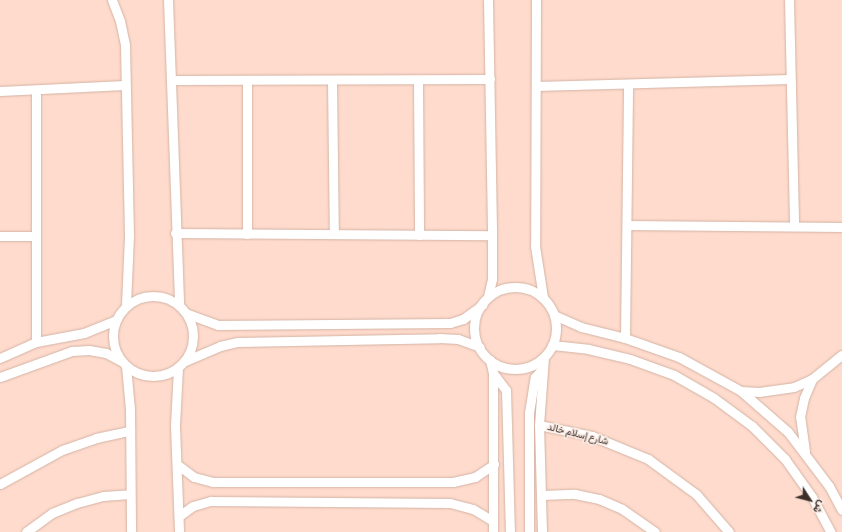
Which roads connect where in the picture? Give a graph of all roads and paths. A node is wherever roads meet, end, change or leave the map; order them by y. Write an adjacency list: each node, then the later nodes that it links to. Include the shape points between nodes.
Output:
1 (112, 0): 13 (street, via 123,33)
2 (168, 0): 8 (street)
3 (488, 0): 6 (street)
4 (536, 0): 14 (street)
5 (789, 0): 7 (street)
6 (490, 79): 10 (street); 24 (street)
7 (790, 79): 12 (street); 18 (street)
8 (171, 80): 9 (street); 20 (street)
9 (247, 80): 11 (street); 21 (street)
10 (418, 80): 11 (street); 23 (street)
11 (332, 81): 22 (street)
12 (628, 84): 14 (street); 17 (street)
13 (125, 85): 16 (street); 31 (street, via 129,236)
14 (536, 86): 28 (street, via 535,246)
15 (0, 91): 16 (street)
16 (36, 91): 26 (street)
17 (627, 225): 18 (street); 35 (street)
18 (794, 226): 19 (street)
19 (842, 227)
20 (175, 233): 21 (street); 29 (street)
21 (247, 234): 22 (street)
22 (334, 234): 23 (street)
23 (419, 235): 24 (street)
24 (492, 235): 27 (street, via 492,279)
25 (0, 236): 26 (street)
26 (36, 236): 36 (street)
27 (488, 297): 28 (street, via 503,289 520,287); 30 (street)
28 (543, 297): 33 (street)
29 (179, 304): 31 (street, via 158,296 135,300); 32 (street)
30 (482, 305): 32 (street, via 463,318 450,323 218,325); 38 (street, via 474,326)
31 (126, 306): 34 (street)
32 (188, 314): 43 (street, via 192,323 193,343)
33 (554, 316): 35 (street, via 581,327); 37 (street, via 556,330)
34 (116, 320): 36 (street, via 84,333); 44 (street, via 113,341)
35 (625, 338): 50 (street, via 679,357)
36 (36, 342): 41 (street)
37 (552, 345): 40 (street); 71 (street, via 588,349 630,359 674,375 714,398 752,426 785,459 812,497)
38 (480, 347): 42 (street); 43 (street, via 458,340 439,338 238,342 220,346)
39 (842, 355): 49 (street)
40 (544, 357): 42 (street, via 530,366 513,368); 46 (street)
41 (0, 358)
42 (490, 360): 47 (street)
43 (185, 361): 45 (street)
44 (124, 363): 45 (street, via 146,376 168,374); 48 (street, via 106,353 72,351); 52 (street)
45 (178, 368): 55 (street, via 175,426)
46 (542, 369): 51 (street); 67 (street, via 534,377 529,413)
47 (493, 372): 54 (street); 66 (street, via 506,390)
48 (0, 377)
49 (812, 379): 50 (street, via 776,391); 53 (street, via 800,417)
50 (741, 391): 53 (street, via 788,432)
51 (539, 425): 58 (street); 70 (street, شارع إسلام خالد, via 592,436 648,458 696,494)
52 (130, 431): 56 (street, via 96,438 62,450); 57 (street)
53 (806, 454): 59 (street, via 829,486)
54 (494, 464): 55 (street, via 475,477 453,482 213,482 194,477); 61 (street)
55 (178, 465): 60 (street)
56 (0, 484)
57 (130, 494): 62 (street, via 103,496 77,503 52,514); 63 (street)
58 (541, 495): 68 (street); 69 (street, via 575,494 600,499 622,509)
59 (842, 510)
60 (179, 516): 61 (street, via 193,506 211,501 450,503 473,509); 64 (street)
61 (493, 522): 65 (street)
62 (26, 532)
63 (131, 532)
64 (179, 532)
65 (493, 532)
66 (510, 532)
67 (529, 532)
68 (542, 532)
69 (655, 532)
70 (729, 532)
71 (831, 532)

